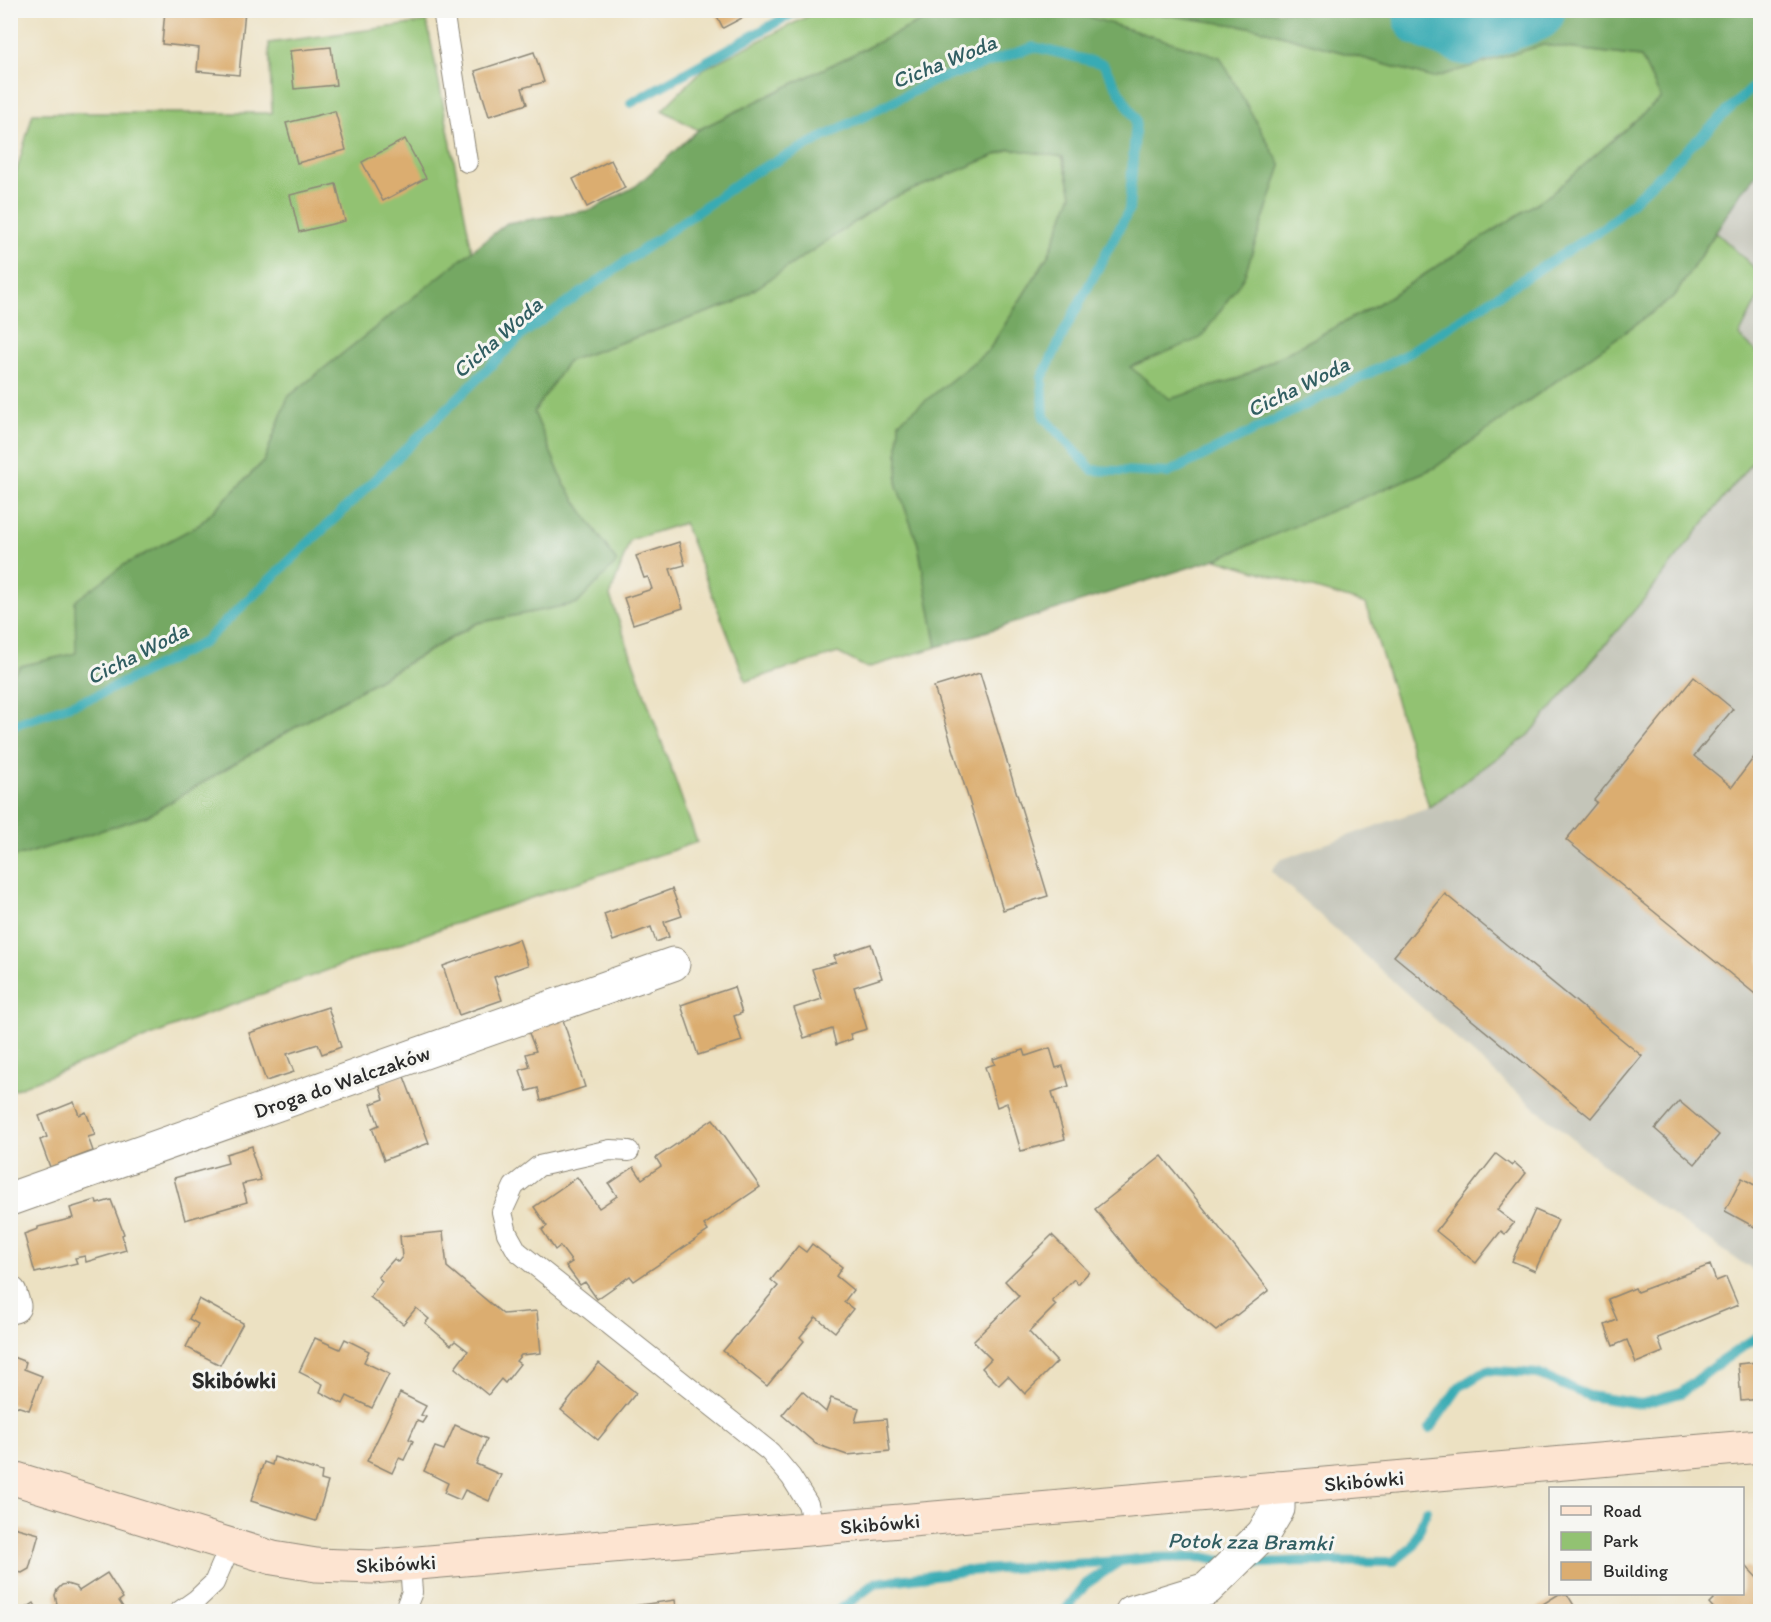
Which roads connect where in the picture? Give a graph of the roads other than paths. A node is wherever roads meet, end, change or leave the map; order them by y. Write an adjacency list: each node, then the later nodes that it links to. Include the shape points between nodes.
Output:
1 (443, 10): 2 (lane)
2 (467, 162)
3 (673, 964): 5 (street, Droga do Walczaków)
4 (629, 1151): 11 (lane, via 610,1150 539,1166 514,1186 502,1212 507,1233 517,1251 770,1452 808,1504)
5 (10, 1199)
6 (10, 1293): 7 (street, via 14,1306)
7 (10, 1307)
8 (1761, 1446): 10 (main road, Skibówki)
9 (10, 1477): 12 (main road, Skibówki)
10 (1278, 1488): 11 (main road, Skibówki); 16 (street, via 1278,1509 1263,1534 1207,1589)
11 (813, 1529): 13 (main road, Skibówki)
12 (230, 1546): 13 (main road, Skibówki, via 316,1565); 14 (lane, via 214,1583)
13 (410, 1565): 15 (lane, via 412,1592)
14 (179, 1611)
15 (404, 1611)
16 (1132, 1611)

